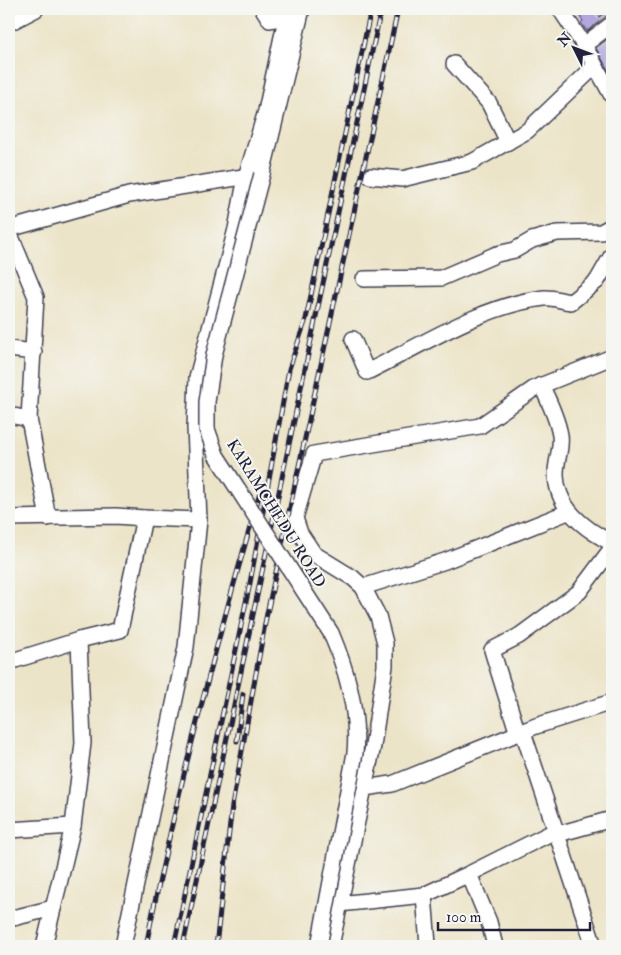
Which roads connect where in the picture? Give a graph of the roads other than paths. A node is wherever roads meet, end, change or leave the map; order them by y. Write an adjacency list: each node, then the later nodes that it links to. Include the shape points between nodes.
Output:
1 (36, 9): 6 (street)
2 (263, 9): 5 (street, via 270,20)
3 (302, 9): 13 (street, KARAMCHEDU ROAD)
4 (560, 9): 8 (street)
5 (287, 13): 15 (street, via 266,111)
6 (9, 24)
7 (612, 24): 8 (street)
8 (584, 45): 10 (street)
9 (454, 64): 12 (street, via 489,103)
10 (595, 66): 11 (street); 12 (street, via 528,131)
11 (612, 96)
12 (508, 142): 14 (street, via 472,162 402,179)
13 (262, 174): 15 (street); 52 (street, KARAMCHEDU ROAD, bridge, via 214,356 207,402 207,429 216,455 332,633 355,712 355,753)
14 (370, 176)
15 (246, 177): 16 (street, via 129,195); 33 (street, via 198,378)
16 (9, 228)
17 (607, 229): 19 (street); 21 (street, via 557,233 532,240 515,250 497,254 441,278)
18 (9, 232): 24 (street, via 36,297)
19 (612, 248)
20 (612, 256): 22 (street, via 597,281 570,302 546,298 472,318 367,372)
21 (364, 278)
22 (353, 339)
23 (9, 349): 24 (street)
24 (34, 352): 28 (street)
25 (612, 357): 26 (street)
26 (541, 385): 29 (street, via 553,410 560,436 561,450 556,472 560,496); 35 (street, via 480,426 314,454 295,518 300,533 314,554)
27 (9, 415): 28 (street)
28 (29, 419): 31 (street)
29 (568, 512): 34 (street); 35 (street, via 445,561)
30 (9, 518): 31 (street)
31 (48, 518): 32 (street)
32 (144, 518): 33 (street); 36 (street, via 120,630)
33 (199, 520): 51 (street, via 186,647)
34 (610, 540): 39 (street, via 579,592 519,636 492,650)
35 (363, 587): 40 (street, via 378,616 386,643 384,675)
36 (79, 640): 37 (street); 42 (street, via 83,743)
37 (9, 662)
38 (612, 702): 39 (street)
39 (520, 733): 40 (street, via 392,784); 44 (street)
40 (364, 788): 47 (street)
41 (612, 819): 44 (street)
42 (73, 826): 43 (street); 48 (street)
43 (9, 830)
44 (557, 832): 45 (street); 56 (street)
45 (468, 874): 46 (street); 55 (street)
46 (424, 895): 47 (street); 54 (street, via 428,945)
47 (339, 904): 53 (street)
48 (52, 908): 49 (street); 50 (street)
49 (9, 919)
50 (44, 946)
51 (123, 946)
52 (319, 946)
53 (331, 946)
54 (425, 946)
55 (495, 946)
56 (594, 946)

